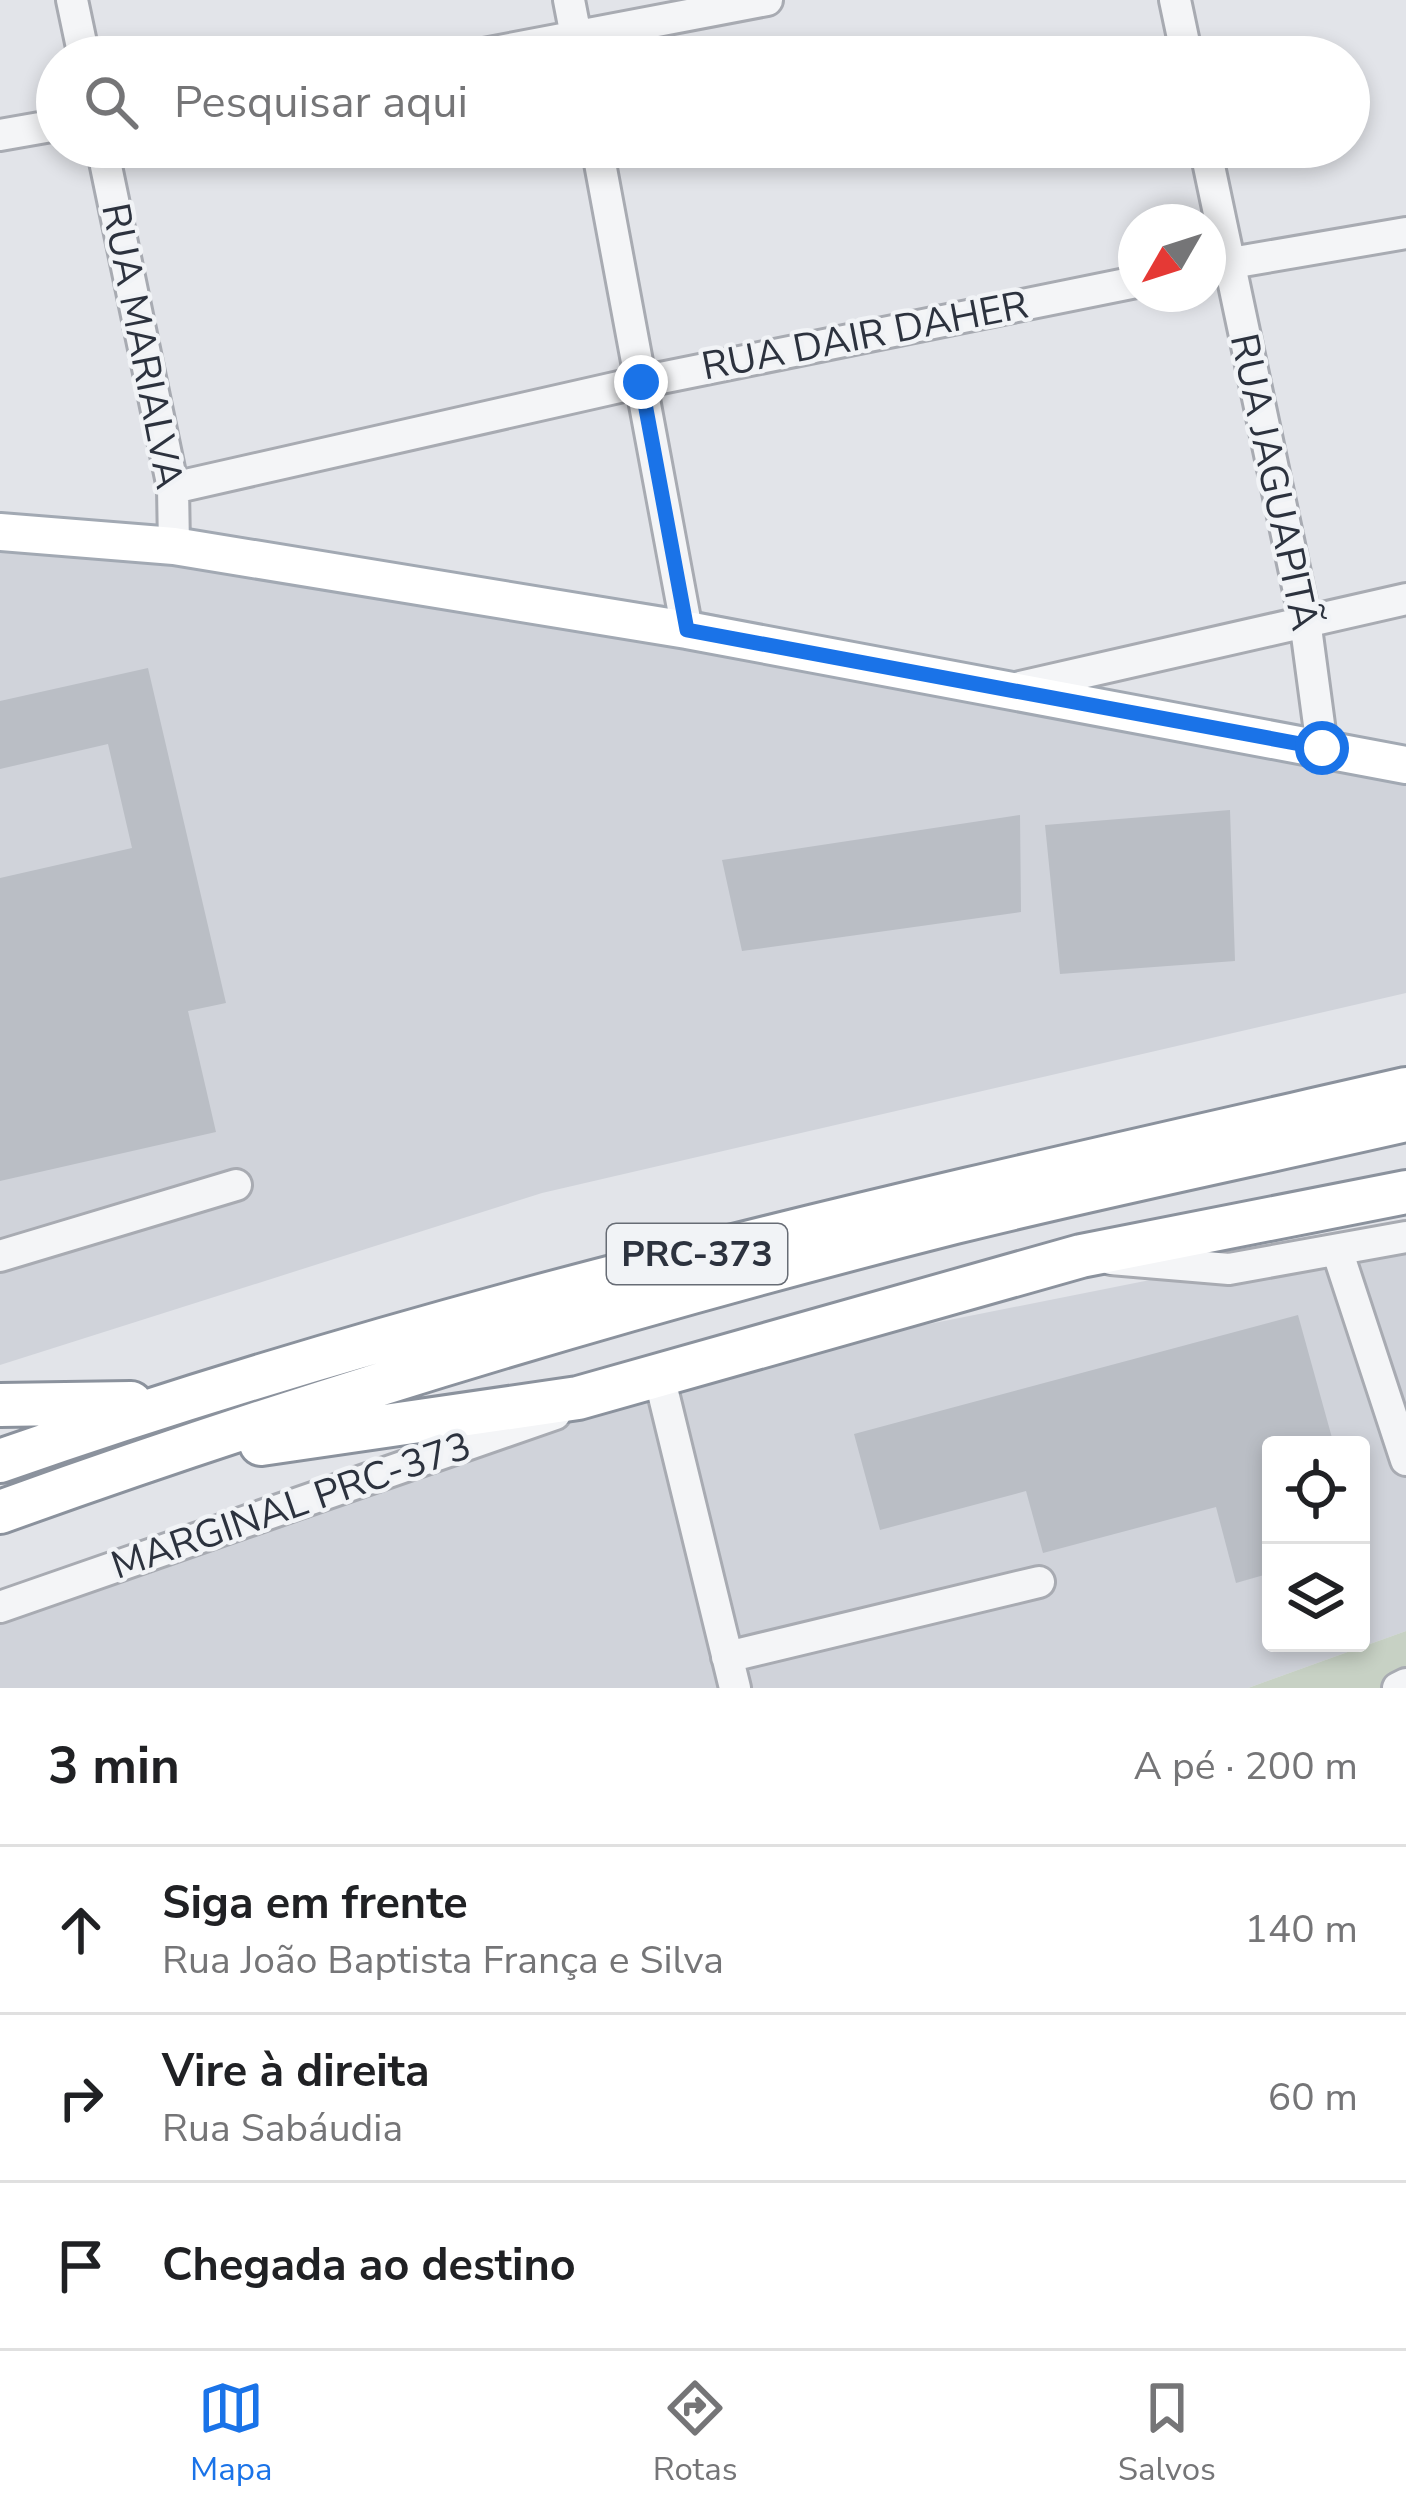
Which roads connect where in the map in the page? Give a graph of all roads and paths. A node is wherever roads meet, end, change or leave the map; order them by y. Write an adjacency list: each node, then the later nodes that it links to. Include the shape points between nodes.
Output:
1 (72, 0): 5 (street)
2 (569, 0): 6 (street)
3 (767, 0): 7 (street)
4 (1175, 0): 8 (street)
5 (80, 36)
6 (576, 36)
7 (626, 36)
8 (1183, 36)
9 (36, 129): 10 (street)
10 (0, 135)
11 (106, 168): 20 (street, RUA MARIALVA)
12 (601, 168): 19 (street)
13 (1207, 168): 14 (street, RUA JAGUAPITÃ)
14 (1211, 204)
15 (1406, 233): 16 (street)
16 (1226, 264)
17 (1118, 286): 19 (street, RUA DAIR DAHER)
18 (1226, 298): 24 (street, RUA JAGUAPITÃ)
19 (641, 382): 20 (street, RUA DAIR DAHER); 25 (street)
20 (173, 488): 22 (street, RUA MARIALVA)
21 (0, 532): 22 (main road)
22 (174, 546): 25 (main road)
23 (1406, 599): 24 (street)
24 (1305, 620): 26 (street); 27 (street, RUA JAGUAPITÃ)
25 (687, 630): 26 (main road)
26 (1016, 688): 27 (main road)
27 (1322, 748): 28 (main road)
28 (1406, 765)
29 (1406, 1088): 39 (highway, PRC-373, via 749,1240)
30 (1406, 1120): 43 (highway, PRC-373, via 956,1222 638,1307 328,1397)
31 (236, 1185): 35 (street)
32 (1406, 1192): 36 (highway)
33 (1406, 1237): 34 (street)
34 (1337, 1250): 36 (street, via 1229,1269); 41 (street)
35 (0, 1256)
36 (1082, 1256): 37 (highway)
37 (659, 1376): 38 (highway); 47 (street)
38 (578, 1398): 43 (highway, via 314,1433); 46 (street, MARGINAL PRC-373, via 545,1419)
39 (168, 1402): 40 (highway); 42 (highway, PRC-373)
40 (0, 1405)
41 (1406, 1460)
42 (0, 1461)
43 (90, 1480): 44 (highway, PRC-373)
44 (0, 1512)
45 (1039, 1582): 47 (street)
46 (0, 1607)
47 (728, 1657): 49 (street)
48 (1406, 1684): 50 (street)
49 (735, 1688)
50 (1398, 1688)

